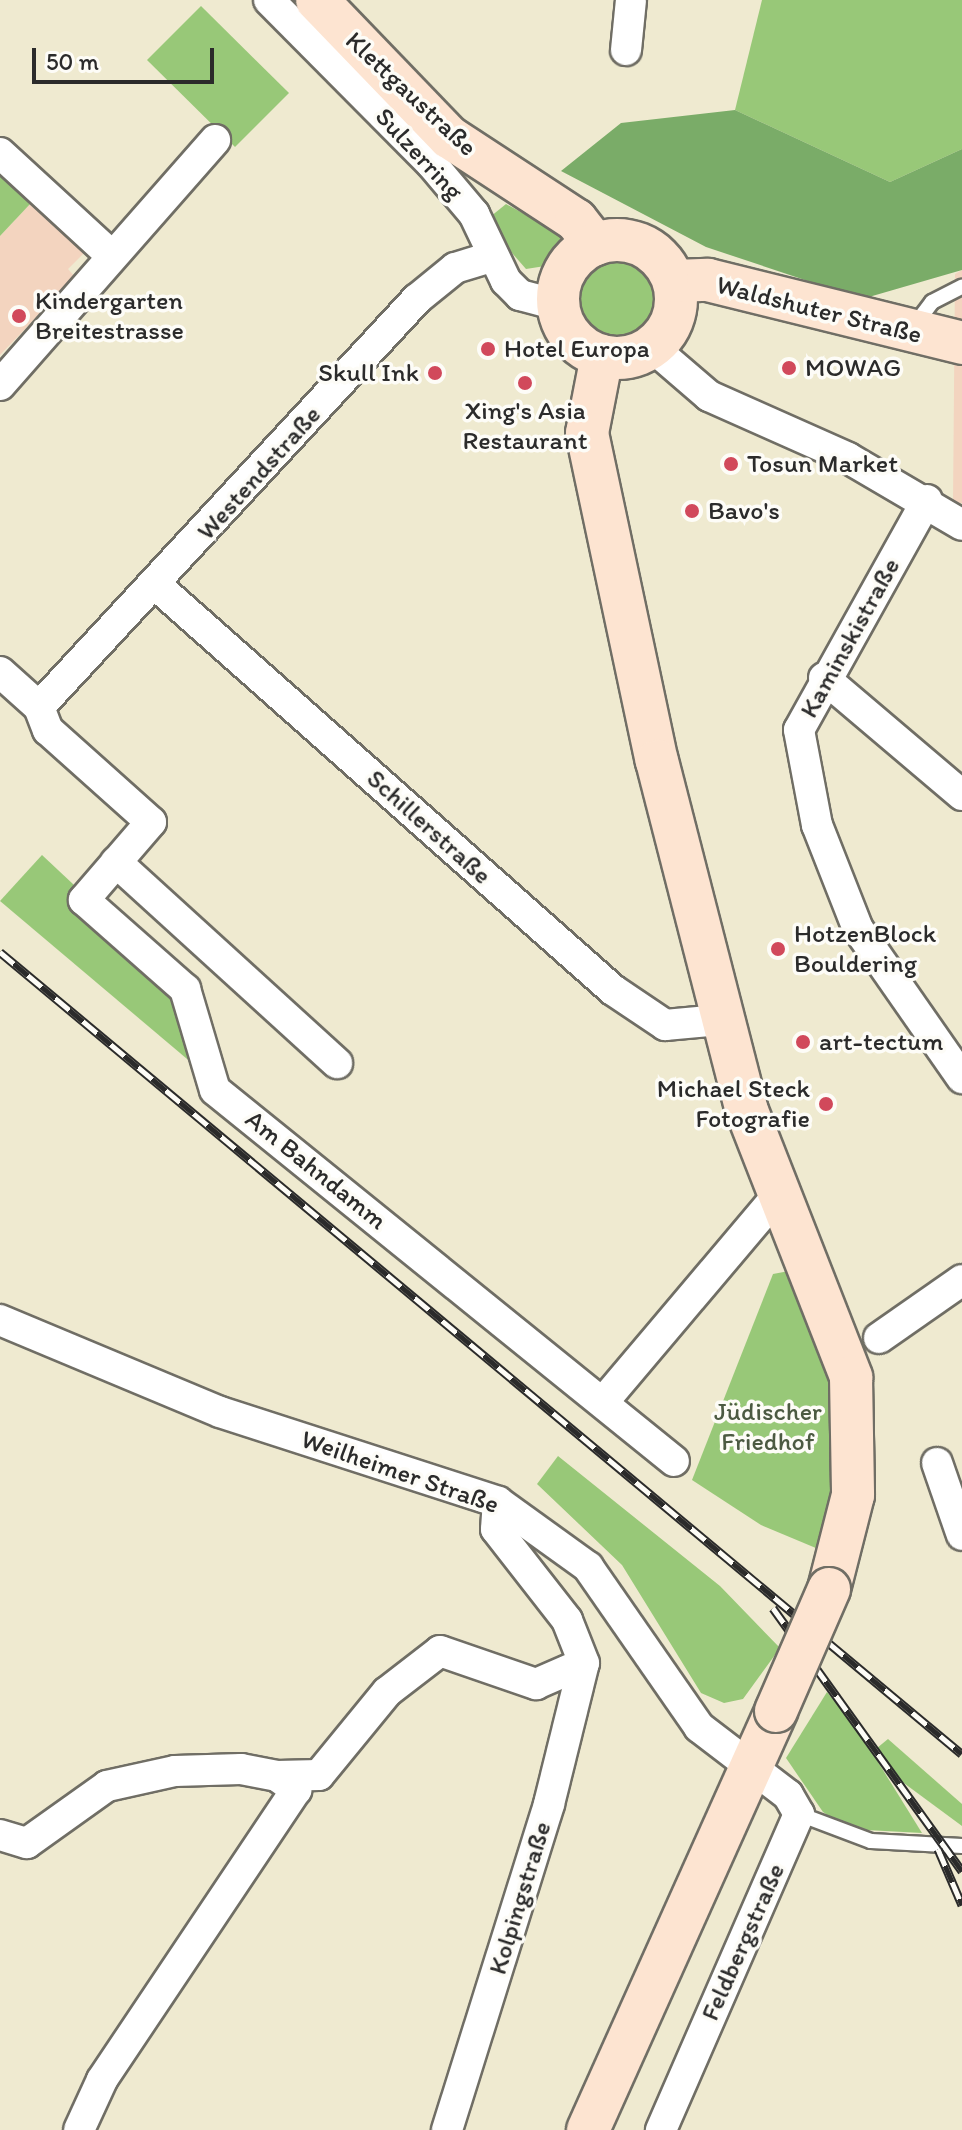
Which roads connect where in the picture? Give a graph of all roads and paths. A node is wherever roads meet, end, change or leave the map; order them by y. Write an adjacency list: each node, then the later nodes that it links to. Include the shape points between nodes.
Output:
1 (269, 0): 9 (street, Sulzerring, via 431,163 474,214)
2 (317, 0): 7 (main road, Klettgaustraße, via 449,137 576,220)
3 (631, 0): 4 (street)
4 (626, 50)
5 (215, 140): 8 (street)
6 (0, 153): 8 (street)
7 (595, 244): 10 (main road, via 642,244); 12 (main road, via 564,272)
8 (112, 256): 17 (street)
9 (491, 257): 12 (street, Sulzerring, via 520,295); 20 (street, Westendstraße, via 455,268 417,299)
10 (675, 281): 13 (main road, Waldshuter Straße, via 708,280); 15 (main road, via 672,320)
11 (962, 287): 13 (lane, via 932,302)
12 (557, 305): 16 (main road, via 571,337)
13 (908, 334): 14 (main road, Waldshuter Straße)
14 (962, 343)
15 (652, 347): 16 (main road, via 624,358); 18 (street, via 709,396)
16 (602, 356): 26 (main road, via 587,433 609,493)
17 (4, 376)
18 (927, 500): 19 (street); 22 (street, Kaminskistraße)
19 (962, 525)
20 (156, 585): 23 (street, Westendstraße); 26 (street, Schillerstraße, via 613,990 665,1025)
21 (0, 672): 23 (street)
22 (824, 678): 24 (street); 28 (street, Kaminskistraße, via 799,730 817,825 858,929)
23 (39, 707): 25 (street, via 48,730 151,822)
24 (962, 795)
25 (116, 862): 27 (street); 33 (street, Am Bahndamm, via 84,900 185,989 215,1090)
26 (720, 1020): 29 (main road)
27 (337, 1063)
28 (962, 1078)
29 (777, 1196): 33 (street); 39 (main road, bridge, via 851,1377 853,1495 829,1589)
30 (962, 1280): 32 (street)
31 (0, 1320): 36 (street, Weilheimer Straße, via 220,1412)
32 (879, 1338)
33 (604, 1401): 34 (street, Am Bahndamm)
34 (674, 1461)
35 (937, 1463): 37 (street)
36 (498, 1502): 38 (street, via 496,1529 567,1620); 39 (street, Weilheimer Straße, via 588,1567 699,1727)
37 (962, 1535)
38 (584, 1663): 40 (street, via 536,1684 440,1651 387,1692 319,1775); 45 (street, Kolpingstraße, via 549,1804)
39 (751, 1771): 41 (street, via 788,1795); 46 (main road)
40 (286, 1783): 42 (street, via 241,1769 175,1771 107,1786 27,1843); 44 (street, via 102,2080)
41 (799, 1814): 43 (lane, via 871,1841); 47 (street, Feldbergstraße)
42 (0, 1835)
43 (962, 1846)
44 (79, 2130)
45 (447, 2130)
46 (588, 2130)
47 (661, 2130)

